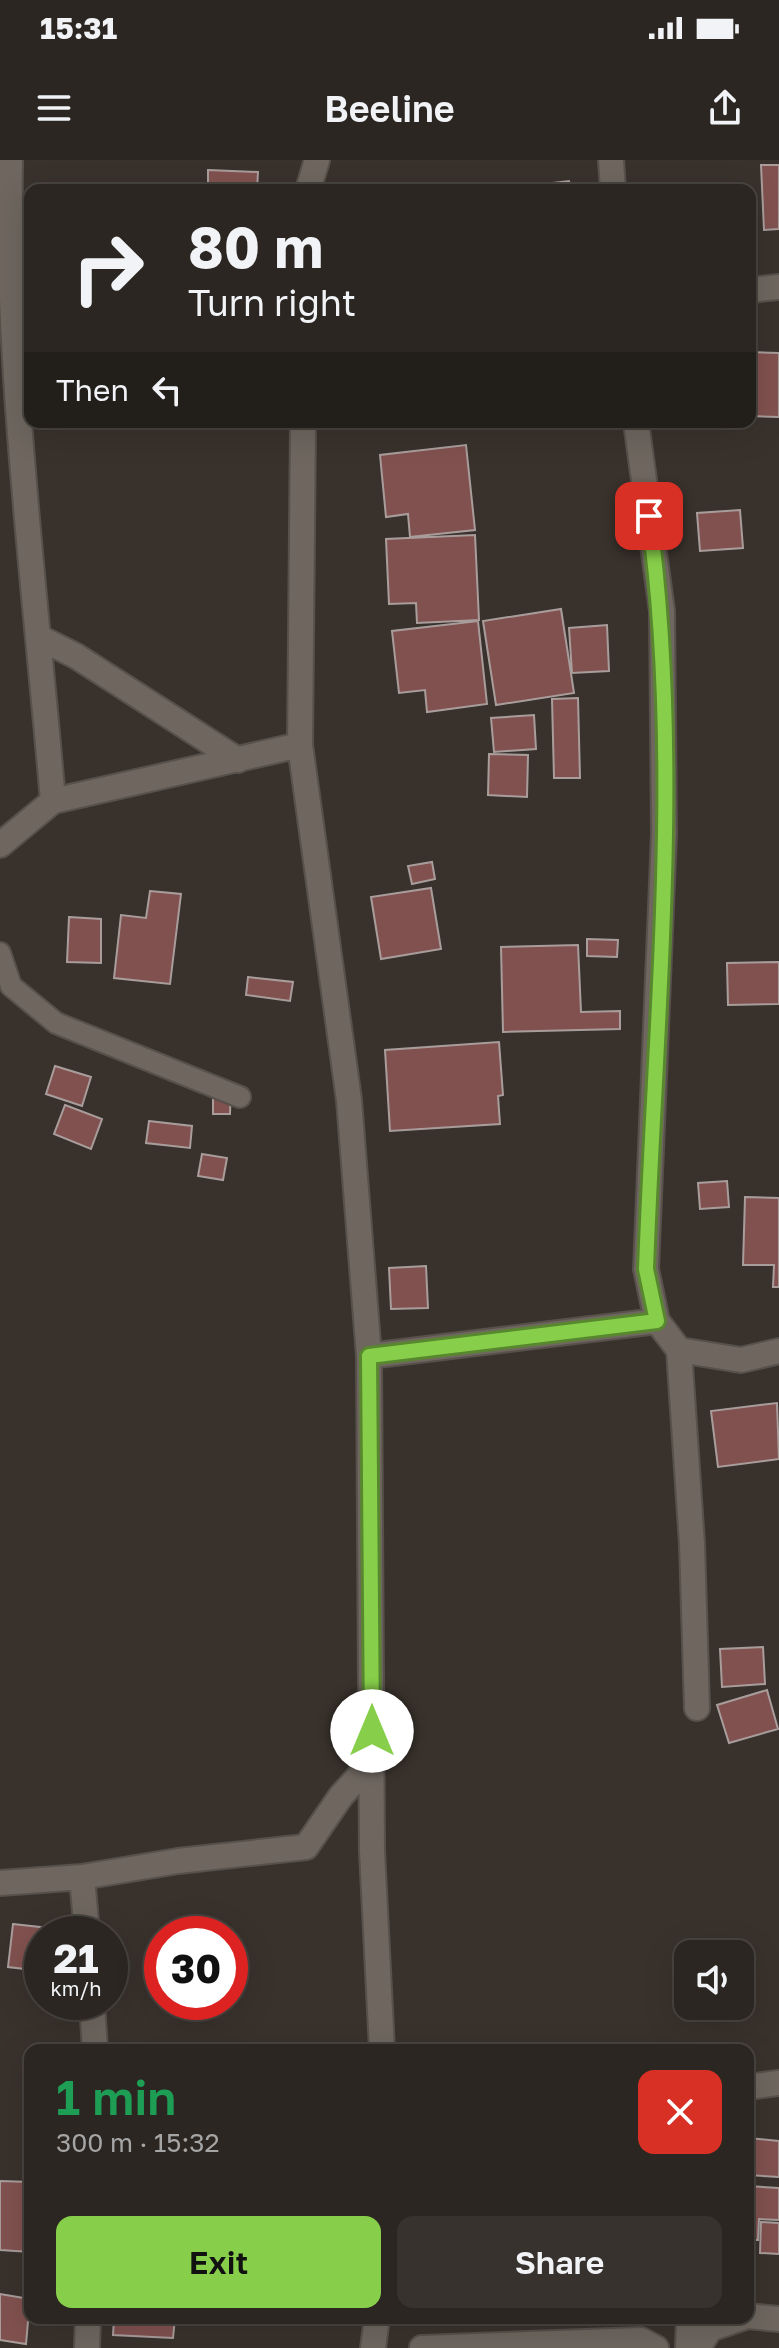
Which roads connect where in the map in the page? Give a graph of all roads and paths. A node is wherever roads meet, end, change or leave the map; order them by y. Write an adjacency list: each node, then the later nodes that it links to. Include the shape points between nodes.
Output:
1 (10, 160): 8 (street)
2 (317, 160): 4 (street)
3 (611, 160): 5 (street)
4 (310, 184)
5 (613, 184)
6 (779, 287): 7 (street)
7 (756, 289)
8 (15, 360): 11 (street)
9 (303, 428): 12 (street)
10 (637, 428): 18 (street, via 662,611 664,834 646,1269)
11 (40, 638): 13 (street); 14 (street)
12 (300, 745): 13 (street); 21 (street, via 349,1100)
13 (238, 760): 14 (street)
14 (53, 801): 15 (street)
15 (0, 845)
16 (0, 953): 17 (lane, via 11,986 56,1023)
17 (240, 1097)
18 (657, 1321): 19 (street); 21 (street)
19 (679, 1350): 20 (street, via 741,1360); 22 (street)
20 (779, 1351)
21 (369, 1356): 23 (street)
22 (697, 1708)
23 (372, 1762): 24 (street, via 306,1847); 29 (street)
24 (82, 1877): 25 (street); 26 (street)
25 (0, 1883)
26 (85, 1916)
27 (93, 2020): 28 (street)
28 (95, 2044)
29 (382, 2044)
30 (779, 2083): 31 (street)
31 (754, 2086)
32 (754, 2317): 33 (street)
33 (779, 2319)
34 (88, 2324): 38 (street)
35 (376, 2324): 39 (street)
36 (689, 2324): 42 (street)
37 (725, 2324): 43 (street, via 710,2329)
38 (87, 2348)
39 (373, 2348)
40 (422, 2348): 41 (street, via 641,2340)
41 (656, 2348)
42 (688, 2348)
43 (698, 2348)

